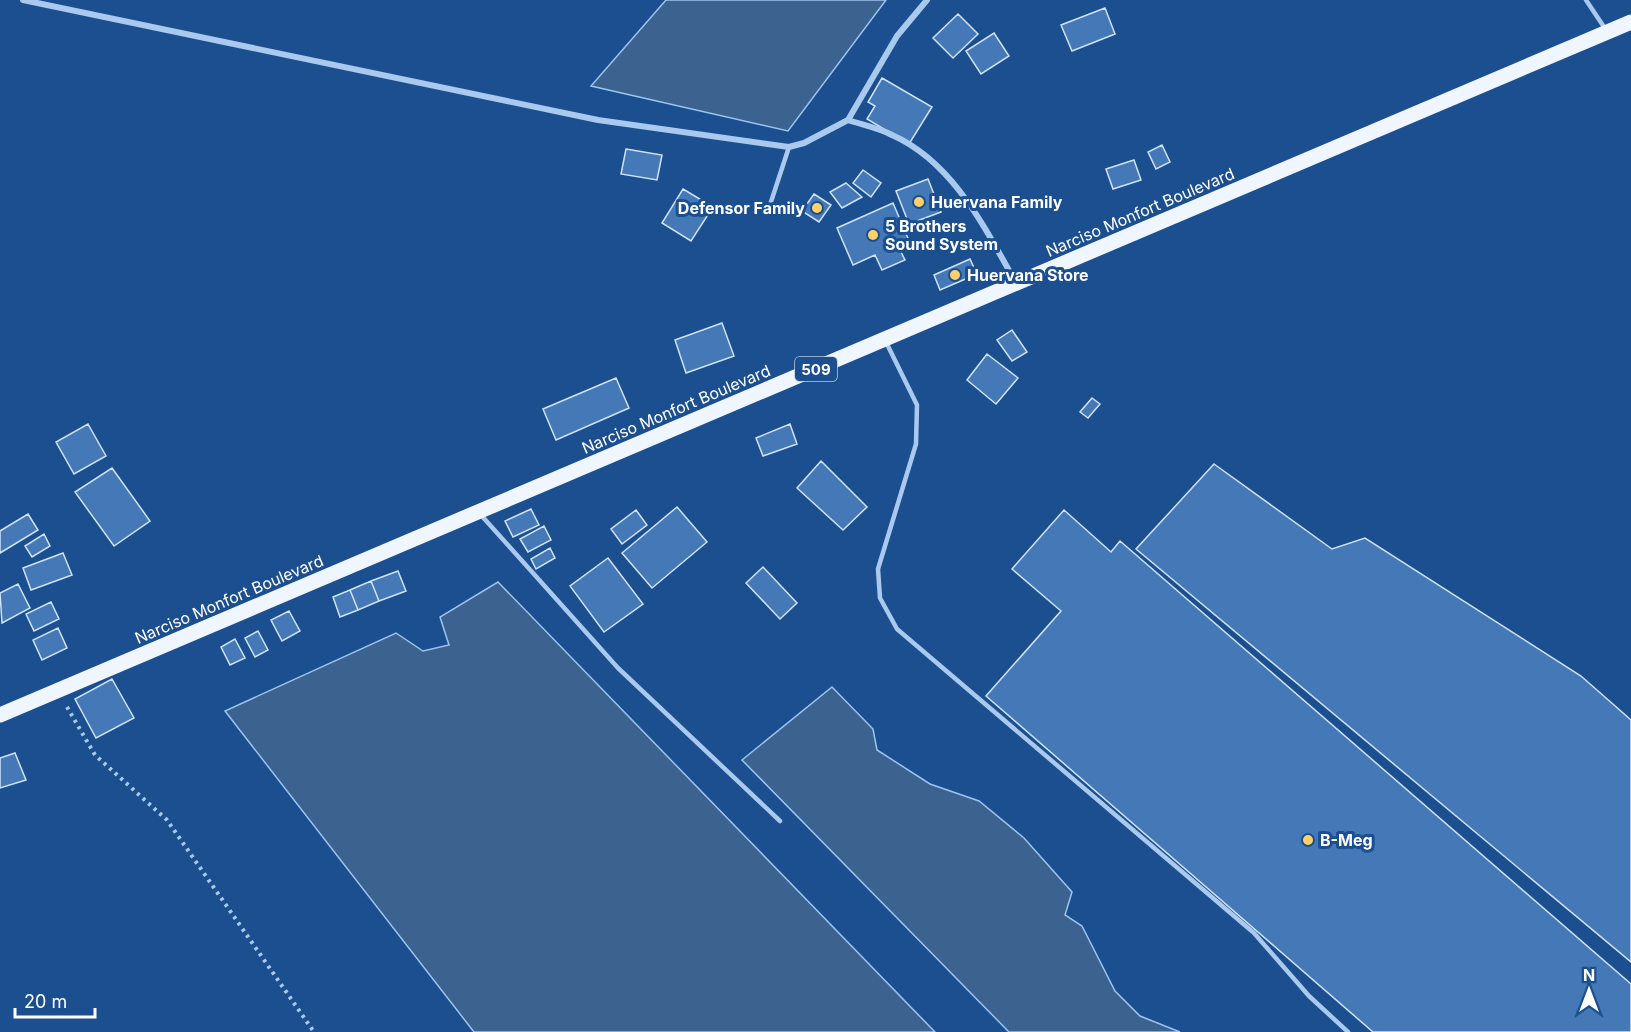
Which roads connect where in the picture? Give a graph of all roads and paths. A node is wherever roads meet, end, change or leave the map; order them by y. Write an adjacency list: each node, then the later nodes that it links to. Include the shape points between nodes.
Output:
1 (23, 0): 7 (street, via 598,120)
2 (927, 0): 6 (street, via 897,36)
3 (1586, 0): 5 (lane)
4 (1631, 22): 5 (main road, Narciso Monfort Boulevard / 509)
5 (1608, 32): 9 (main road, Narciso Monfort Boulevard / 509)
6 (848, 120): 7 (street); 9 (street, via 893,135 928,159 971,204)
7 (789, 147): 8 (lane)
8 (767, 214)
9 (1016, 284): 10 (main road, Narciso Monfort Boulevard / 509)
10 (884, 339): 11 (main road, Narciso Monfort Boulevard / 509); 16 (lane, via 917,405 916,444 878,569 880,598 897,629 1254,933 1309,996)
11 (479, 512): 12 (main road, Narciso Monfort Boulevard / 509); 14 (lane, via 618,668)
12 (58, 691): 13 (main road, Narciso Monfort Boulevard / 509); 15 (path, via 95,755 167,820)
13 (0, 715)
14 (780, 821)
15 (314, 1032)
16 (1348, 1032)

